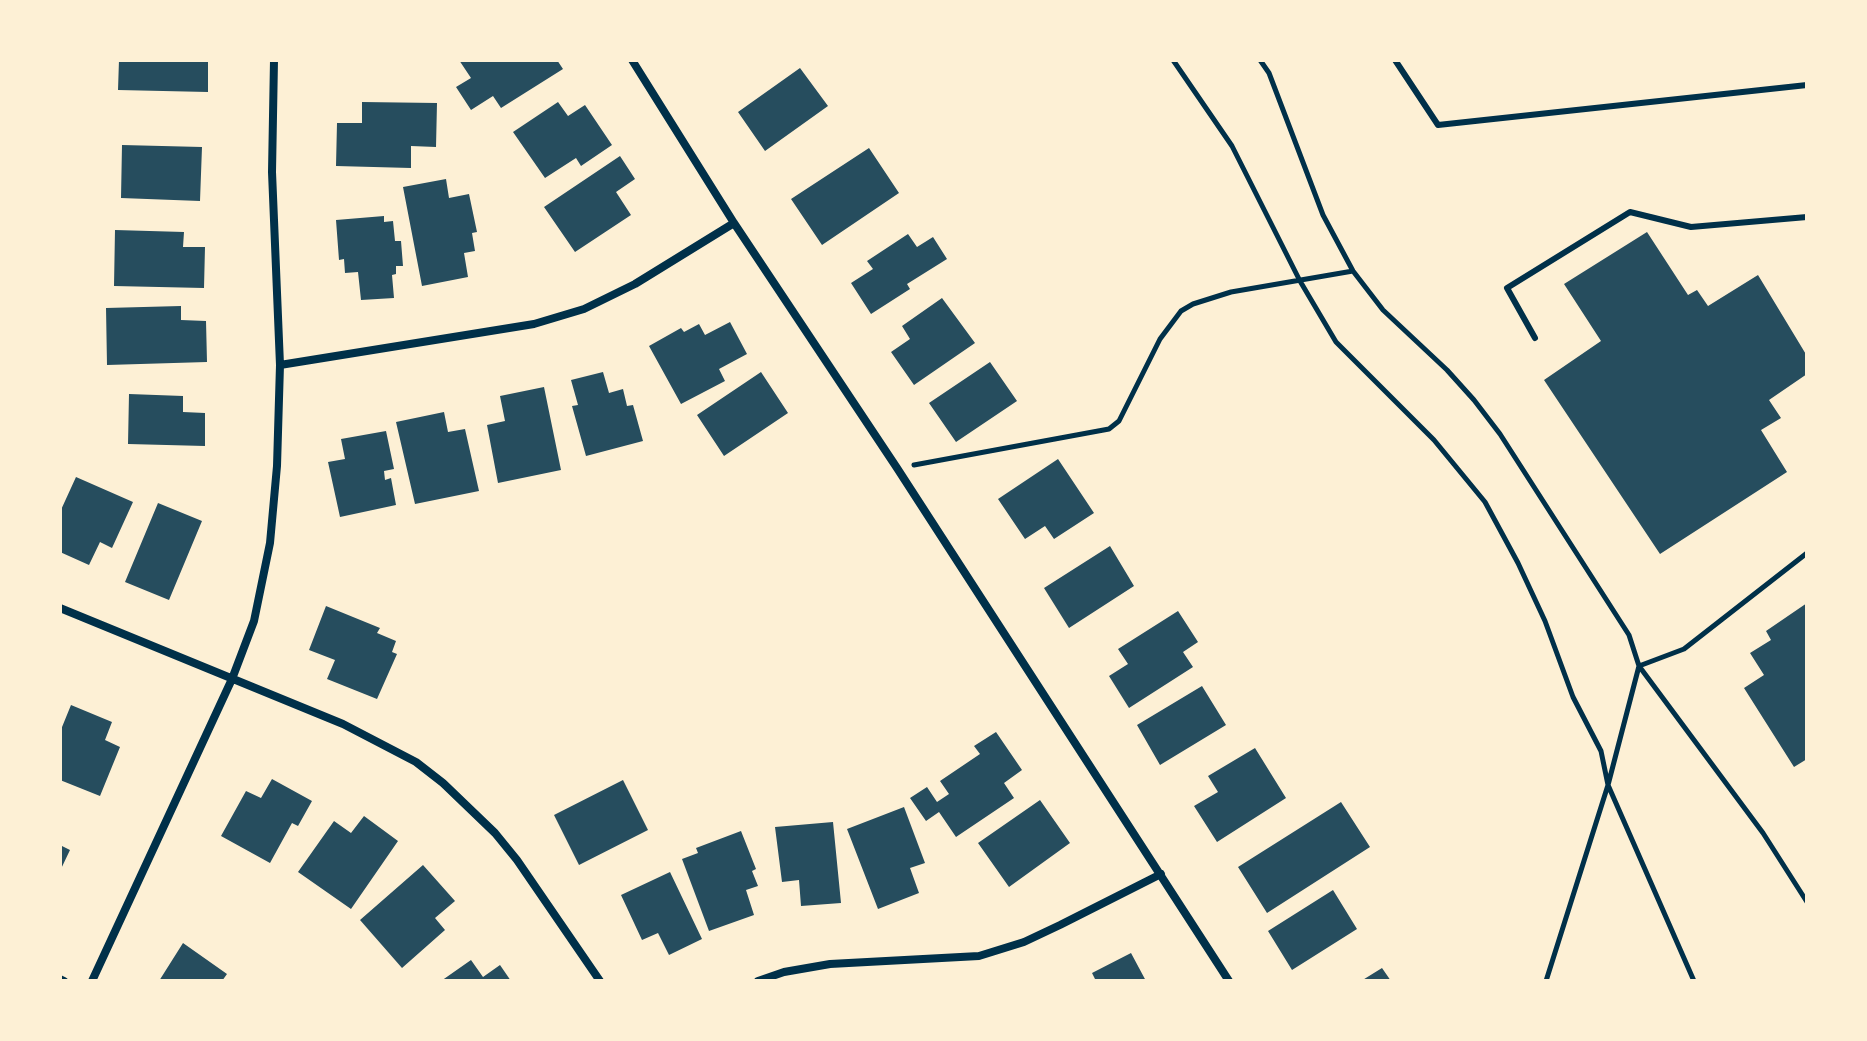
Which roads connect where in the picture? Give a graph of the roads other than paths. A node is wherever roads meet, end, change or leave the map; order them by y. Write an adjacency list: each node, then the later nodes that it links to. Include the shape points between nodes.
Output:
1 (274, 60): 8 (street, via 272,172)
2 (632, 60): 6 (street)
3 (1395, 60): 4 (lane, via 1438,125)
4 (1807, 85)
5 (1807, 217): 7 (lane, via 1691,227 1630,212 1507,288)
6 (734, 223): 8 (street, via 584,309 520,326); 11 (street)
7 (1535, 338)
8 (280, 365): 10 (street, via 270,543 254,621)
9 (60, 608): 10 (street)
10 (232, 679): 12 (street); 13 (street, via 372,738 443,783 517,860)
11 (1161, 874): 14 (street, via 1048,931 979,956 830,964); 15 (street)
12 (92, 981)
13 (600, 981)
14 (758, 981)
15 (1229, 981)

